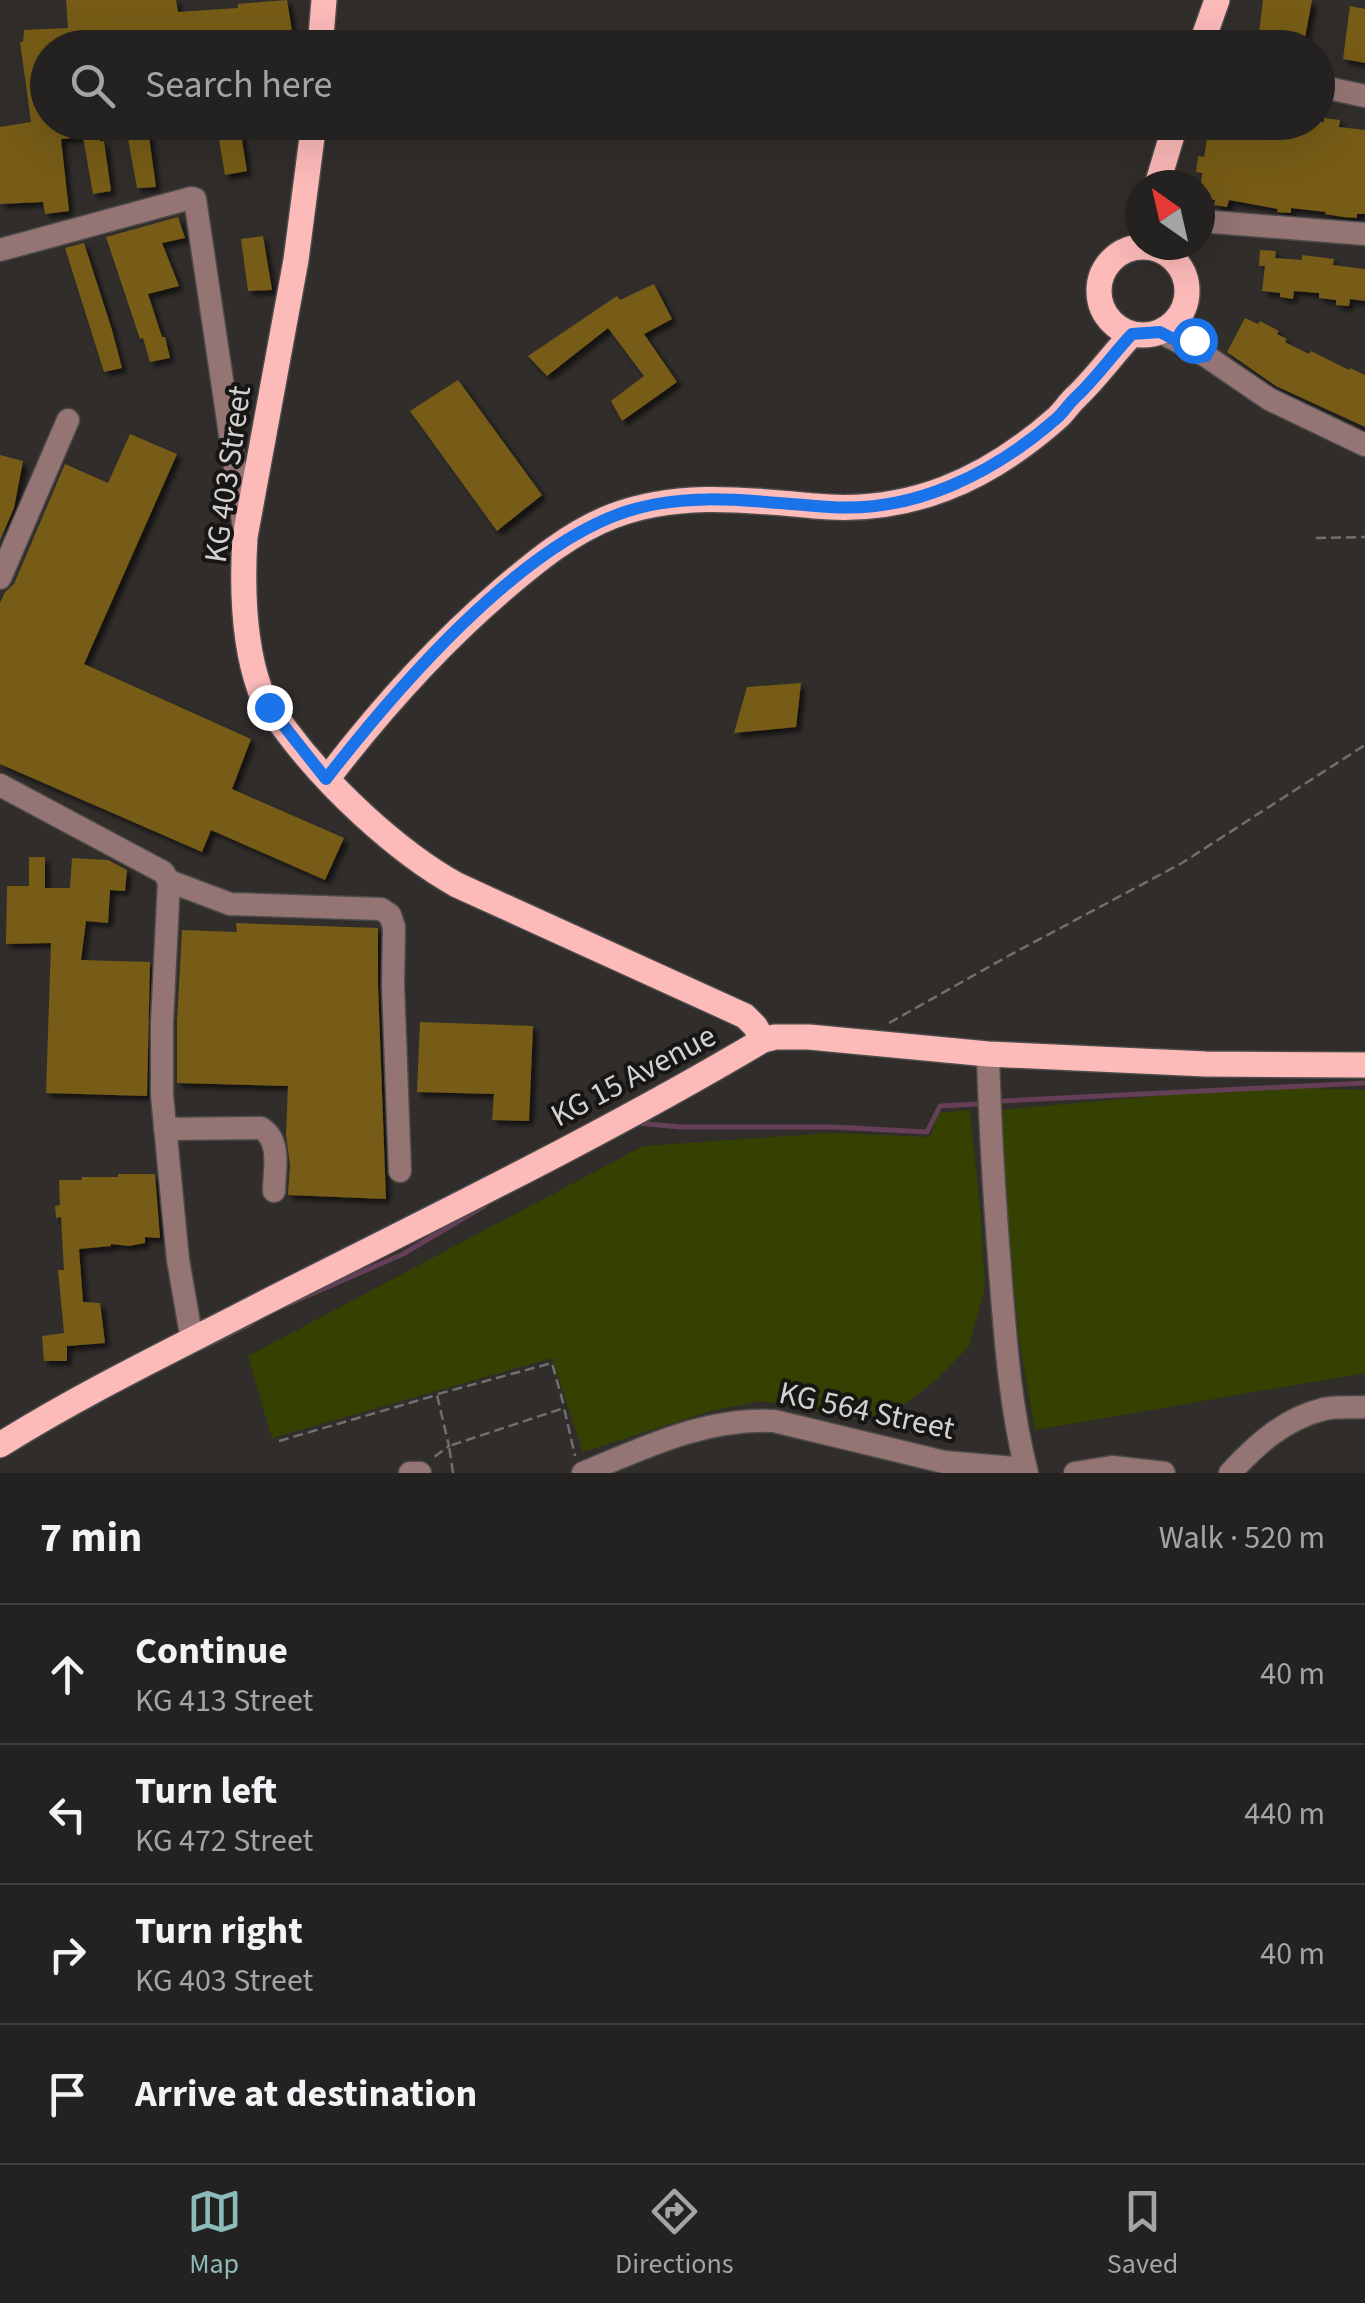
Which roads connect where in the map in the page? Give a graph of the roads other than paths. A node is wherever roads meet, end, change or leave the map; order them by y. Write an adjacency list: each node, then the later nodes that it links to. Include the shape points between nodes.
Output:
1 (324, 0): 3 (main road)
2 (1217, 0): 4 (main road)
3 (322, 30)
4 (1206, 30)
5 (1335, 90): 6 (street)
6 (1365, 96)
7 (312, 140): 19 (main road, KG 403 Street)
8 (1171, 140): 9 (main road)
9 (1162, 170)
10 (1215, 222): 11 (street)
11 (1365, 234)
12 (0, 250): 19 (street, via 194,200)
13 (1125, 253): 16 (main road, via 1103,274 1100,297)
14 (1174, 260): 15 (main road, via 1187,297)
15 (1170, 324): 16 (main road); 18 (street, via 1268,399)
16 (1122, 328): 21 (main road, via 1104,366 1060,416 966,480 908,502 835,508 687,500 630,510 584,529 480,610 414,674)
17 (68, 420): 20 (street)
18 (1365, 445)
19 (245, 537): 21 (main road, KG 403 Street, via 246,610 261,693)
20 (0, 578)
21 (326, 779): 24 (main road, KG 403 Street, via 430,870 745,1016)
22 (0, 785): 23 (street)
23 (169, 880): 27 (street); 28 (street, via 230,904 381,909 390,916)
24 (763, 1040): 25 (main road, KG 15 Avenue, via 809,1036); 30 (main road, KG 15 Avenue, via 633,1114)
25 (988, 1054): 26 (main road, KG 15 Avenue); 34 (street, via 1006,1351)
26 (1365, 1065)
27 (165, 1129): 29 (street, via 261,1128 274,1142); 30 (street)
28 (400, 1171)
29 (274, 1192)
30 (192, 1340): 32 (main road, KG 15 Avenue)
31 (1365, 1406): 39 (street, via 1325,1408 1276,1428)
32 (0, 1445)
33 (579, 1465): 34 (street, KG 564 Street, via 729,1422 774,1420 944,1462)
34 (1026, 1471)
35 (410, 1473): 36 (street)
36 (420, 1473)
37 (1075, 1473): 38 (street, via 1112,1467)
38 (1164, 1473)
39 (1230, 1473)

